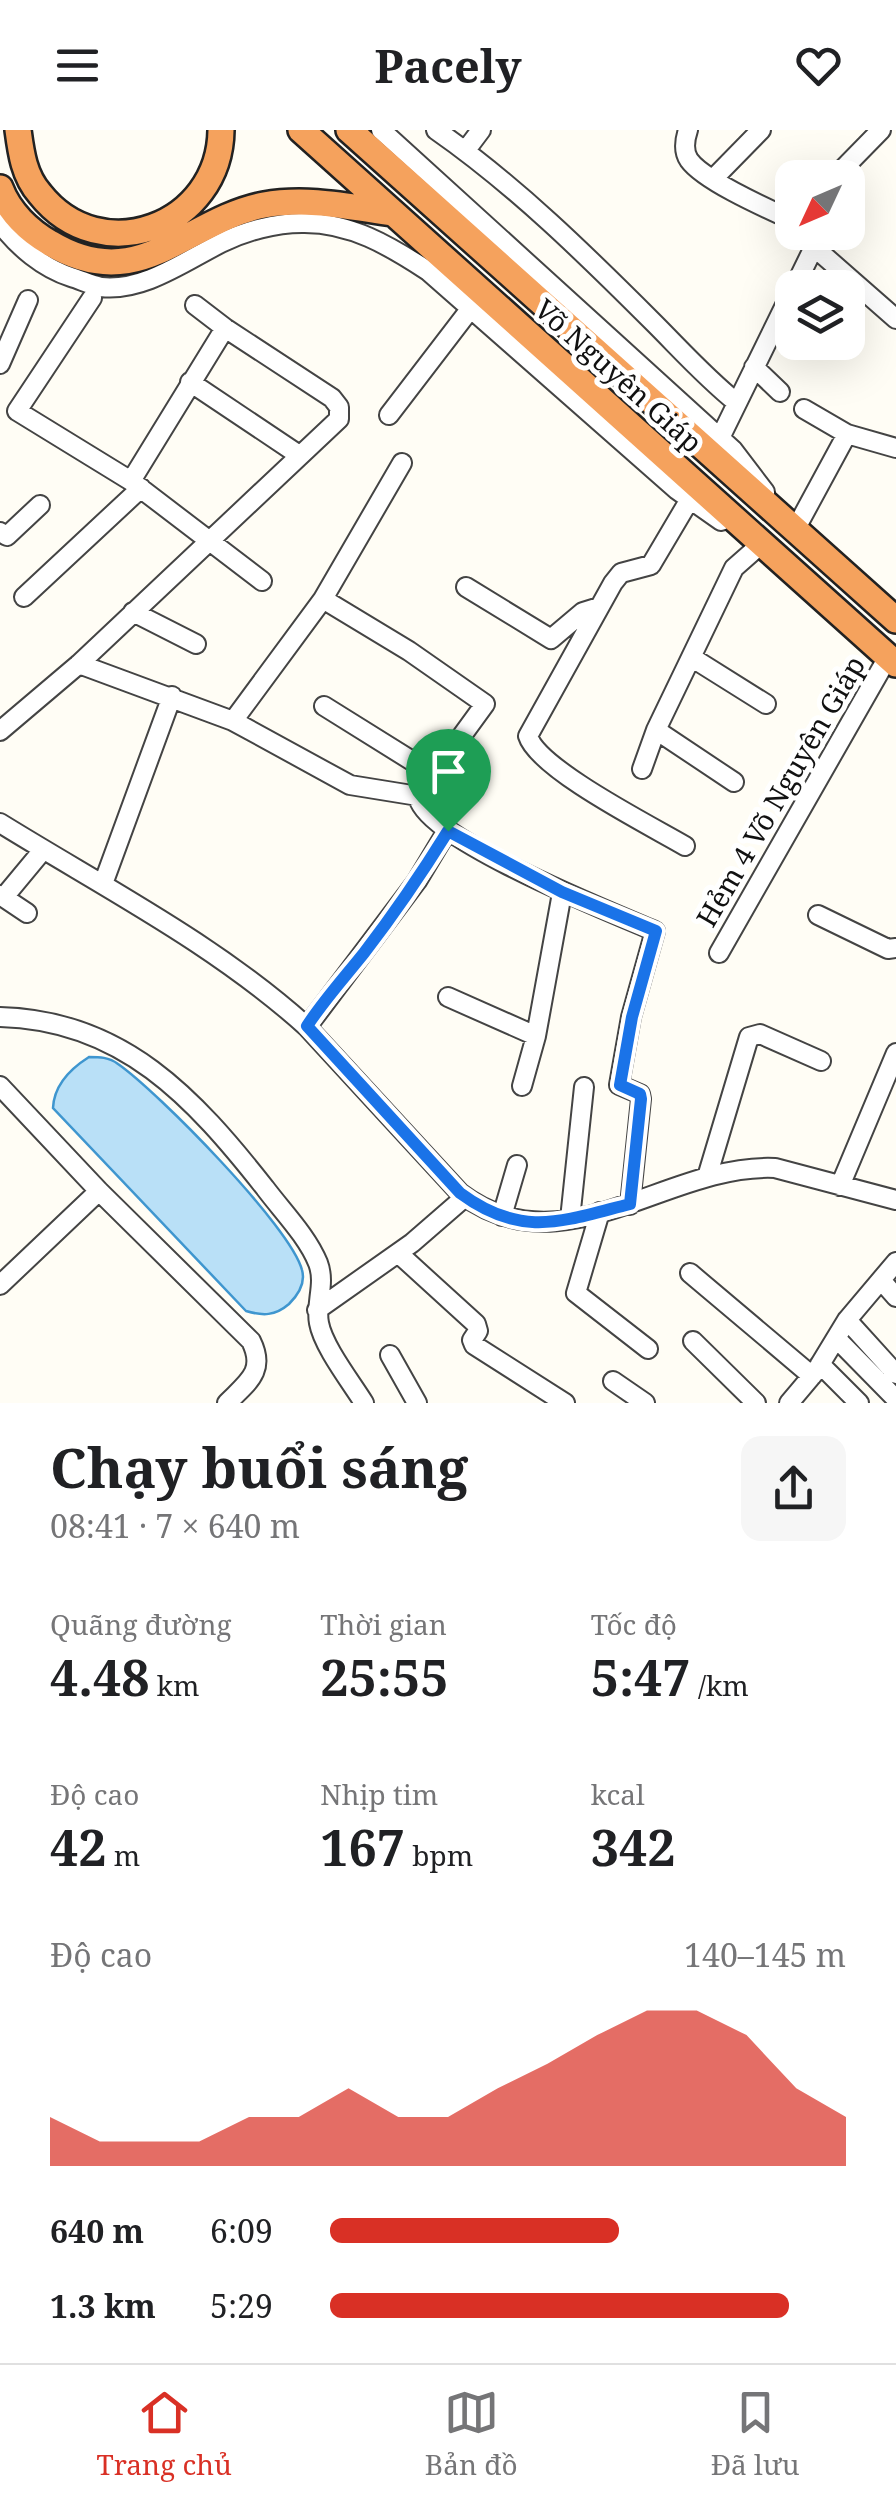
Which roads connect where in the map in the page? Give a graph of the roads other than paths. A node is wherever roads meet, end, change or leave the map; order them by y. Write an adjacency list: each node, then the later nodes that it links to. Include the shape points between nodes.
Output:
1 (18, 130): 2 (highway, via 23,164 39,194 64,217 128,234 160,226 189,208 210,182)
2 (221, 130)
3 (301, 130): 16 (highway, Võ Nguyên Giáp)
4 (349, 130): 42 (highway, Võ Nguyên Giáp)
5 (381, 130): 35 (street)
6 (436, 130): 11 (street)
7 (481, 130): 11 (street)
8 (688, 130): 13 (street, via 684,149 690,162)
9 (761, 130): 13 (street)
10 (881, 130): 12 (street)
11 (466, 150): 30 (street)
12 (852, 160)
13 (714, 178): 15 (street)
14 (0, 188): 16 (highway, via 31,232 68,254 104,262 170,249 226,217 261,206 304,200)
15 (775, 211)
16 (393, 213): 46 (highway, Võ Nguyên Giáp)
17 (0, 222): 22 (street, via 54,272 101,287 136,284 264,227 340,227 385,242)
18 (823, 250): 23 (street)
19 (92, 298): 31 (street)
20 (28, 300): 26 (street)
21 (194, 305): 25 (street)
22 (471, 308): 33 (street); 40 (street)
23 (896, 319)
24 (775, 325): 27 (street)
25 (224, 328): 28 (street); 37 (street, via 339,407 338,419)
26 (0, 364)
27 (754, 367): 29 (street); 30 (street)
28 (190, 382): 37 (street); 39 (street)
29 (780, 392)
30 (736, 402): 35 (street)
31 (8, 407): 39 (street)
32 (804, 409): 34 (street)
33 (389, 415)
34 (847, 434): 36 (street); 42 (street)
35 (720, 438): 42 (street)
36 (896, 448)
37 (299, 455): 44 (street)
38 (402, 463): 50 (street)
39 (136, 485): 44 (street); 49 (street)
40 (690, 498): 45 (street); 51 (street, via 651,565 621,574)
41 (40, 505): 43 (street, via 7,536)
42 (792, 527): 53 (highway, Võ Nguyên Giáp)
43 (0, 532)
44 (209, 539): 47 (street); 52 (street)
45 (759, 546): 46 (street); 55 (street, via 734,568)
46 (785, 564): 56 (highway, Võ Nguyên Giáp)
47 (262, 581)
48 (466, 588): 51 (street, via 551,640 582,612)
49 (24, 598)
50 (322, 600): 61 (street); 65 (street, via 484,704)
51 (599, 607): 70 (street, via 528,736 531,746)
52 (133, 612): 54 (street); 57 (street)
53 (896, 620)
54 (196, 644)
55 (691, 657): 59 (street); 63 (street)
56 (892, 661): 78 (street, Hẻm 4 Võ Nguyên Giáp)
57 (79, 664): 58 (street); 62 (street)
58 (172, 696): 61 (street); 72 (street)
59 (766, 704)
60 (324, 706): 65 (street)
61 (233, 722): 67 (street, via 350,784)
62 (0, 730)
63 (656, 730): 64 (street); 66 (street)
64 (642, 769)
65 (433, 774): 67 (street)
66 (734, 782)
67 (418, 796): 69 (street, via 422,810)
68 (0, 824): 71 (street)
69 (448, 831): 73 (street); 81 (street)
70 (684, 846)
71 (43, 850): 72 (street); 74 (street)
72 (103, 884): 81 (street, via 229,963)
73 (562, 892): 82 (street); 94 (street, via 656,931 620,1085 641,1099)
74 (2, 896): 75 (street)
75 (27, 913)
76 (818, 915): 77 (street)
77 (895, 948)
78 (720, 953)
79 (448, 997): 82 (street)
80 (0, 1017): 104 (street, via 96,1034 192,1104 299,1232 318,1264)
81 (307, 1026): 92 (street)
82 (536, 1036): 86 (street)
83 (896, 1053): 90 (street)
84 (821, 1061): 89 (street, via 760,1034 749,1037)
85 (0, 1086): 91 (street)
86 (522, 1086)
87 (584, 1088): 97 (street)
88 (517, 1165): 96 (street)
89 (707, 1177): 90 (street, via 775,1168); 94 (street)
90 (840, 1186): 93 (street)
91 (99, 1191): 102 (street); 115 (street, via 250,1341 257,1368)
92 (465, 1197): 96 (street); 98 (street)
93 (895, 1198)
94 (630, 1204): 95 (street)
95 (600, 1212): 97 (street); 108 (street, via 574,1290)
96 (502, 1216): 97 (street, via 534,1224)
97 (570, 1220)
98 (398, 1253): 104 (street); 118 (street, via 476,1324 474,1345)
99 (896, 1262): 101 (street)
100 (690, 1273): 110 (street)
101 (881, 1280): 103 (street); 105 (street)
102 (0, 1286)
103 (896, 1297)
104 (318, 1310): 116 (street, via 320,1328)
105 (847, 1320): 106 (street); 111 (street)
106 (836, 1338): 110 (street); 113 (street)
107 (693, 1341): 119 (street)
108 (648, 1348)
109 (390, 1355): 117 (street)
110 (816, 1370): 120 (street); 121 (street)
111 (896, 1374)
112 (612, 1381): 114 (street)
113 (896, 1399)
114 (643, 1402)
115 (226, 1403)
116 (364, 1403)
117 (418, 1403)
118 (565, 1403)
119 (756, 1403)
120 (789, 1403)
121 (859, 1403)

